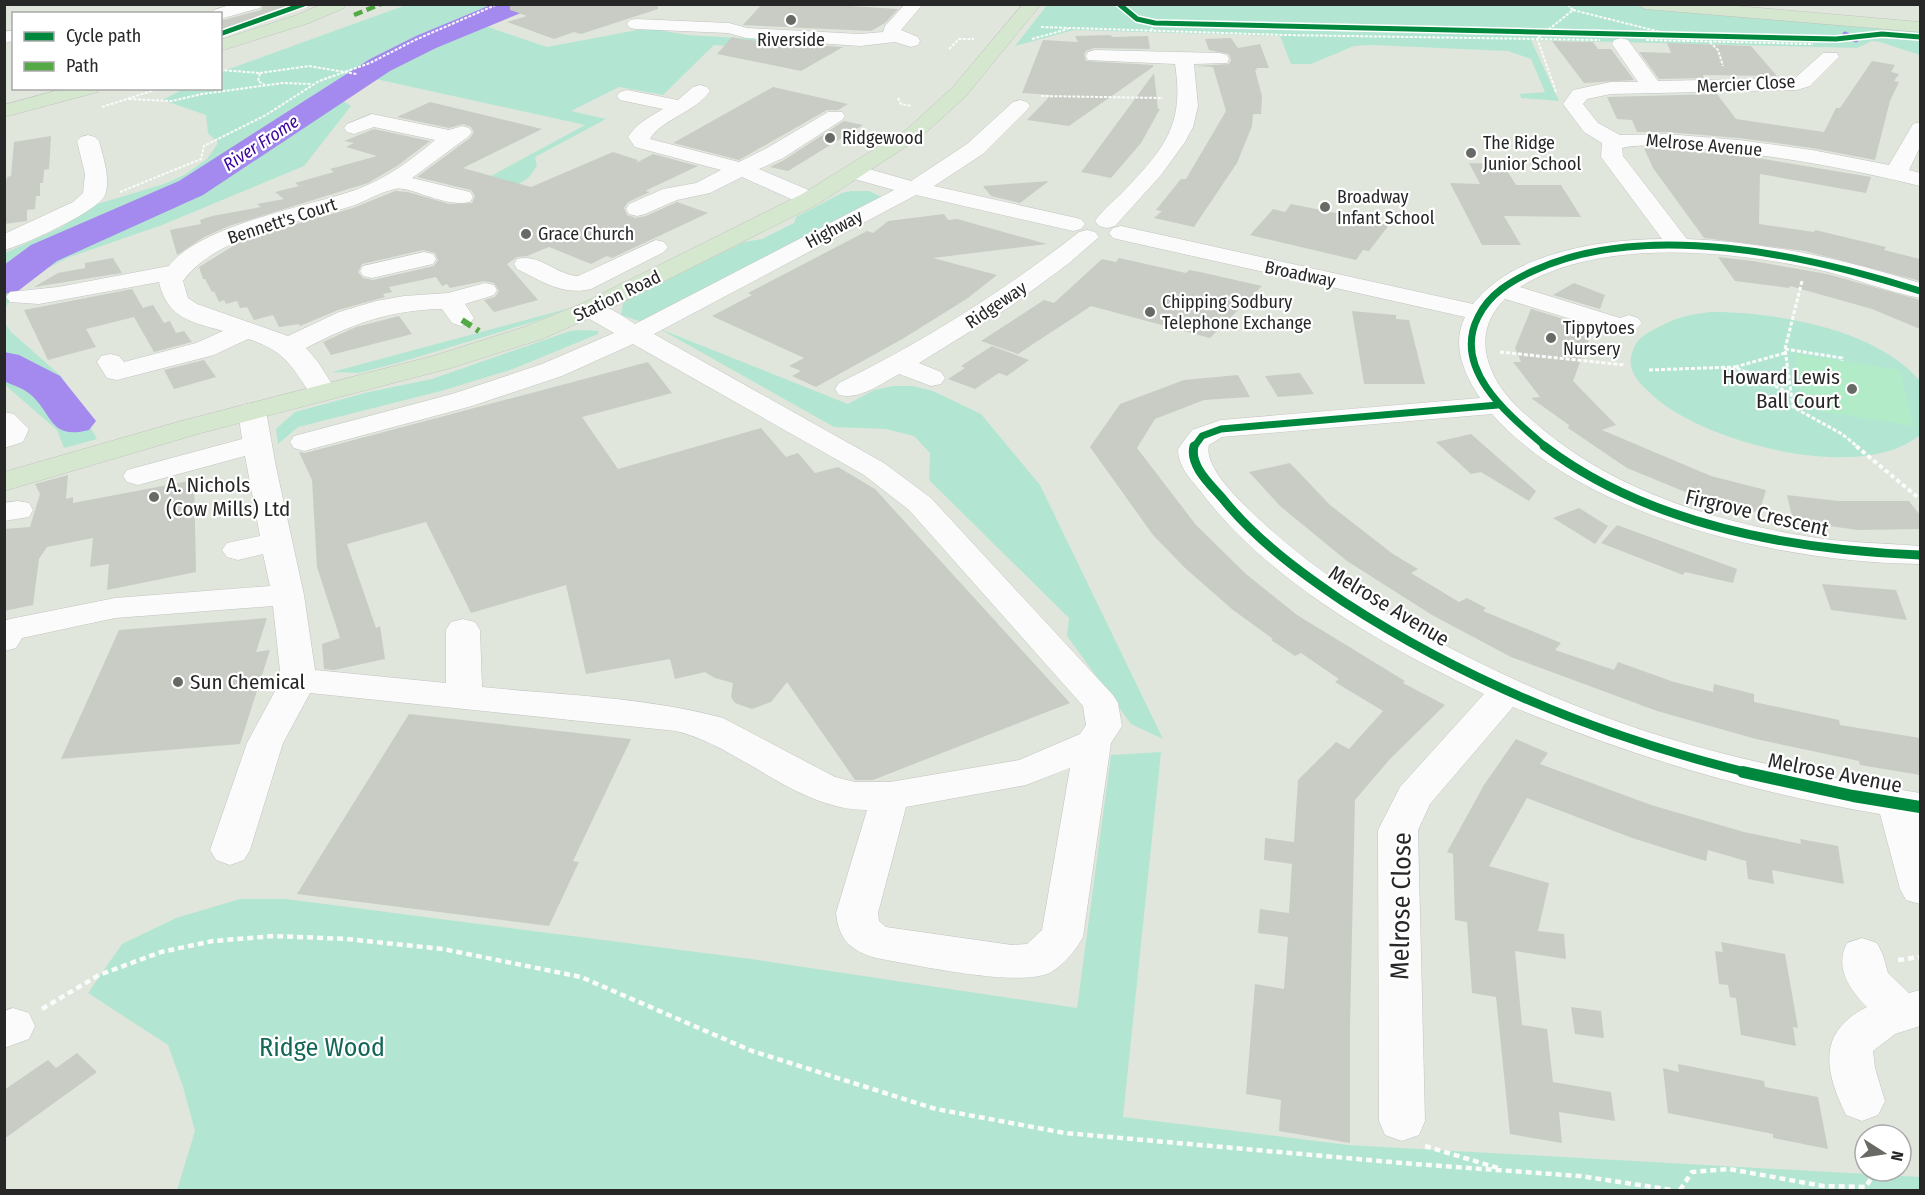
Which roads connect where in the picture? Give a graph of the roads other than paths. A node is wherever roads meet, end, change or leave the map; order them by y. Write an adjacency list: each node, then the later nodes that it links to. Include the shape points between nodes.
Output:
1 (254, 4): 6 (street)
2 (338, 4): 12 (main road, via 277,34)
3 (915, 4): 10 (street, via 891,30 905,39)
4 (1033, 4): 30 (main road, Station Road, via 931,120)
5 (1645, 4): 8 (main road)
6 (222, 13)
7 (636, 24): 10 (street)
8 (1920, 27)
9 (1619, 38): 17 (street)
10 (860, 40): 16 (street)
11 (1824, 46): 17 (street, Mercier Close, via 1803,81 1797,84)
12 (222, 47)
13 (1095, 56): 14 (street)
14 (1183, 58): 15 (street); 40 (street, via 1188,99 1181,130)
15 (1221, 59)
16 (860, 62)
17 (1653, 88): 28 (street, Mercier Close, via 1591,90 1576,98 1573,104 1589,127)
18 (83, 90): 23 (main road)
19 (700, 91): 22 (street)
20 (627, 96): 22 (street)
21 (1020, 106): 36 (street, Highway, via 975,149)
22 (682, 107): 29 (street, via 646,127 638,137 642,143)
23 (4, 111)
24 (835, 116): 29 (street)
25 (354, 128): 33 (street, Bennett's Court, via 372,120 456,135)
26 (1920, 128): 31 (street)
27 (88, 141): 42 (street, via 96,174 94,195 88,202)
28 (1618, 141): 31 (street, Melrose Avenue, via 1753,148); 34 (street, Melrose Avenue, via 1611,145 1612,157)
29 (741, 169): 37 (street); 39 (street, via 702,188 670,194)
30 (855, 172): 36 (street); 37 (main road, Station Road)
31 (1896, 173): 32 (street, Melrose Avenue)
32 (1920, 179)
33 (394, 180): 38 (street); 50 (street, Bennett's Court, via 331,206 230,237 190,258)
34 (1632, 183): 35 (street); 44 (street, Melrose Avenue)
35 (1609, 184)
36 (909, 187): 37 (street, via 864,186); 41 (street); 61 (street, Highway)
37 (816, 196): 51 (main road, Station Road)
38 (462, 197)
39 (637, 209)
40 (1114, 227): 41 (street, Broadway, via 1088,219); 58 (street, Broadway, via 1362,278)
41 (1080, 231): 64 (street, Ridgeway, via 1040,276)
42 (4, 243)
43 (656, 247): 48 (street)
44 (1680, 247): 52 (street, Firgrove Crescent, via 1607,250 1574,256 1521,276); 54 (street, Firgrove Crescent, via 1749,251 1807,260)
45 (424, 259): 47 (street)
46 (526, 264): 48 (street, via 564,283 582,284)
47 (399, 265): 49 (street); 56 (street, via 420,292)
48 (615, 268): 51 (street)
49 (372, 271)
50 (175, 273): 55 (street, via 125,279 49,300); 60 (street, via 171,281 178,302)
51 (649, 281): 57 (main road, Station Road)
52 (1500, 289): 58 (street, Firgrove Crescent); 59 (street, via 1624,327)
53 (485, 290): 56 (street, via 456,310)
54 (1920, 291)
55 (19, 297)
56 (414, 304): 62 (street, via 357,313)
57 (590, 309): 61 (street); 67 (main road, Station Road, via 489,348)
58 (1480, 313): 68 (street, Firgrove Crescent, via 1473,330 1472,349 1476,367)
59 (1629, 323)
60 (246, 330): 62 (street); 63 (street, via 205,349 117,372)
61 (635, 334): 72 (street, Highway, via 552,370 462,400); 85 (street, via 874,469 920,504 1100,703 1104,726)
62 (289, 346): 67 (street)
63 (110, 362)
64 (900, 365): 65 (street); 66 (street, Ridgeway)
65 (931, 378)
66 (849, 389)
67 (323, 392): 69 (main road, Station Road)
68 (1498, 405): 78 (street, Firgrove Crescent, via 1542,445 1572,464 1687,517 1817,548); 83 (street, Melrose Avenue, via 1221,429 1199,438 1191,454 1234,512 1314,582 1373,621)
69 (252, 411): 73 (street); 75 (main road, Station Road)
70 (4, 420): 71 (street, via 15,429 13,436)
71 (4, 439)
72 (304, 442)
73 (257, 444): 74 (street); 76 (street)
74 (138, 476)
75 (4, 482)
76 (277, 542): 77 (street); 79 (street)
77 (238, 550)
78 (1920, 556)
79 (288, 595): 81 (street, via 115,608 10,630); 82 (street)
80 (463, 630): 84 (street)
81 (4, 640)
82 (299, 681): 84 (street); 88 (street, via 265,743)
83 (1506, 692): 87 (street, Melrose Avenue, via 1676,754 1815,790); 93 (street, Melrose Close, via 1414,798 1398,830)
84 (464, 697): 86 (street, via 676,719 710,727 823,788 855,796)
85 (1093, 743): 86 (street, via 1026,772); 86 (street, via 1062,937 1037,960 1012,962 876,942 859,929 857,913)
86 (890, 796)
87 (1909, 805): 89 (street)
88 (230, 850)
89 (1920, 889)
90 (1862, 955): 91 (street, via 1868,981)
91 (1911, 1010): 92 (street, via 1881,1021 1855,1041 1850,1053)
92 (1862, 1101)
93 (1402, 1121)

